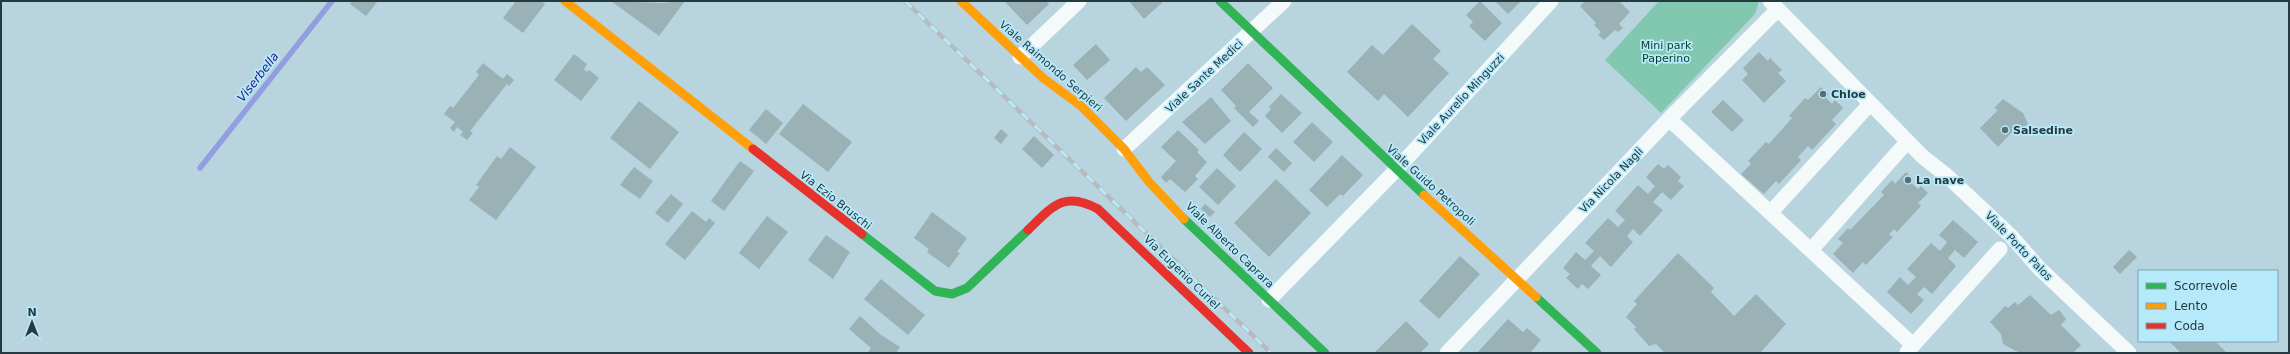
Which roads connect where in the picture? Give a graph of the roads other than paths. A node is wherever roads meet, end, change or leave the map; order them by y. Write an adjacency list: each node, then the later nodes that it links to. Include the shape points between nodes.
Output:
1 (565, 1): 15 (street, Via Ezio Bruschi, via 935,291 952,294 967,288 1049,210 1065,200 1080,199)
2 (961, 1): 9 (street, Viale Raimondo Serpieri)
3 (1079, 1): 9 (street)
4 (1220, 1): 8 (street, Viale Guido Petropoli)
5 (1284, 1): 8 (street, Viale Sante Medici)
6 (1551, 1): 14 (street, Viale Aurelio Minguzzi)
7 (1774, 5): 10 (street, Viale Porto Palos); 11 (street, Via Nicola Nagli)
8 (1251, 32): 13 (street, Viale Sante Medici); 14 (street, Viale Guido Petropoli)
9 (1020, 57): 13 (street, Viale Raimondo Serpieri, via 1081,106)
10 (1870, 104): 12 (street, Viale Porto Palos); 16 (street)
11 (1669, 119): 16 (street); 19 (street, Via Nicola Nagli)
12 (1908, 142): 18 (street); 26 (street, Viale Porto Palos, via 2011,236 2039,268)
13 (1124, 149): 20 (street, Viale Alberto Caprara, via 1149,182 1186,221)
14 (1396, 170): 19 (street, Viale Guido Petropoli); 20 (street, Viale Aurelio Minguzzi)
15 (1098, 209): 22 (street, Via Eugenio Curiel)
16 (1771, 212): 18 (street)
17 (2000, 249): 21 (street)
18 (1811, 250): 21 (street)
19 (1516, 278): 24 (street, Via Nicola Nagli); 25 (street, Viale Guido Petropoli)
20 (1269, 300): 23 (street, Viale Alberto Caprara)
21 (1909, 349)
22 (1248, 353)
23 (1324, 353)
24 (1447, 353)
25 (1597, 353)
26 (2128, 353)

